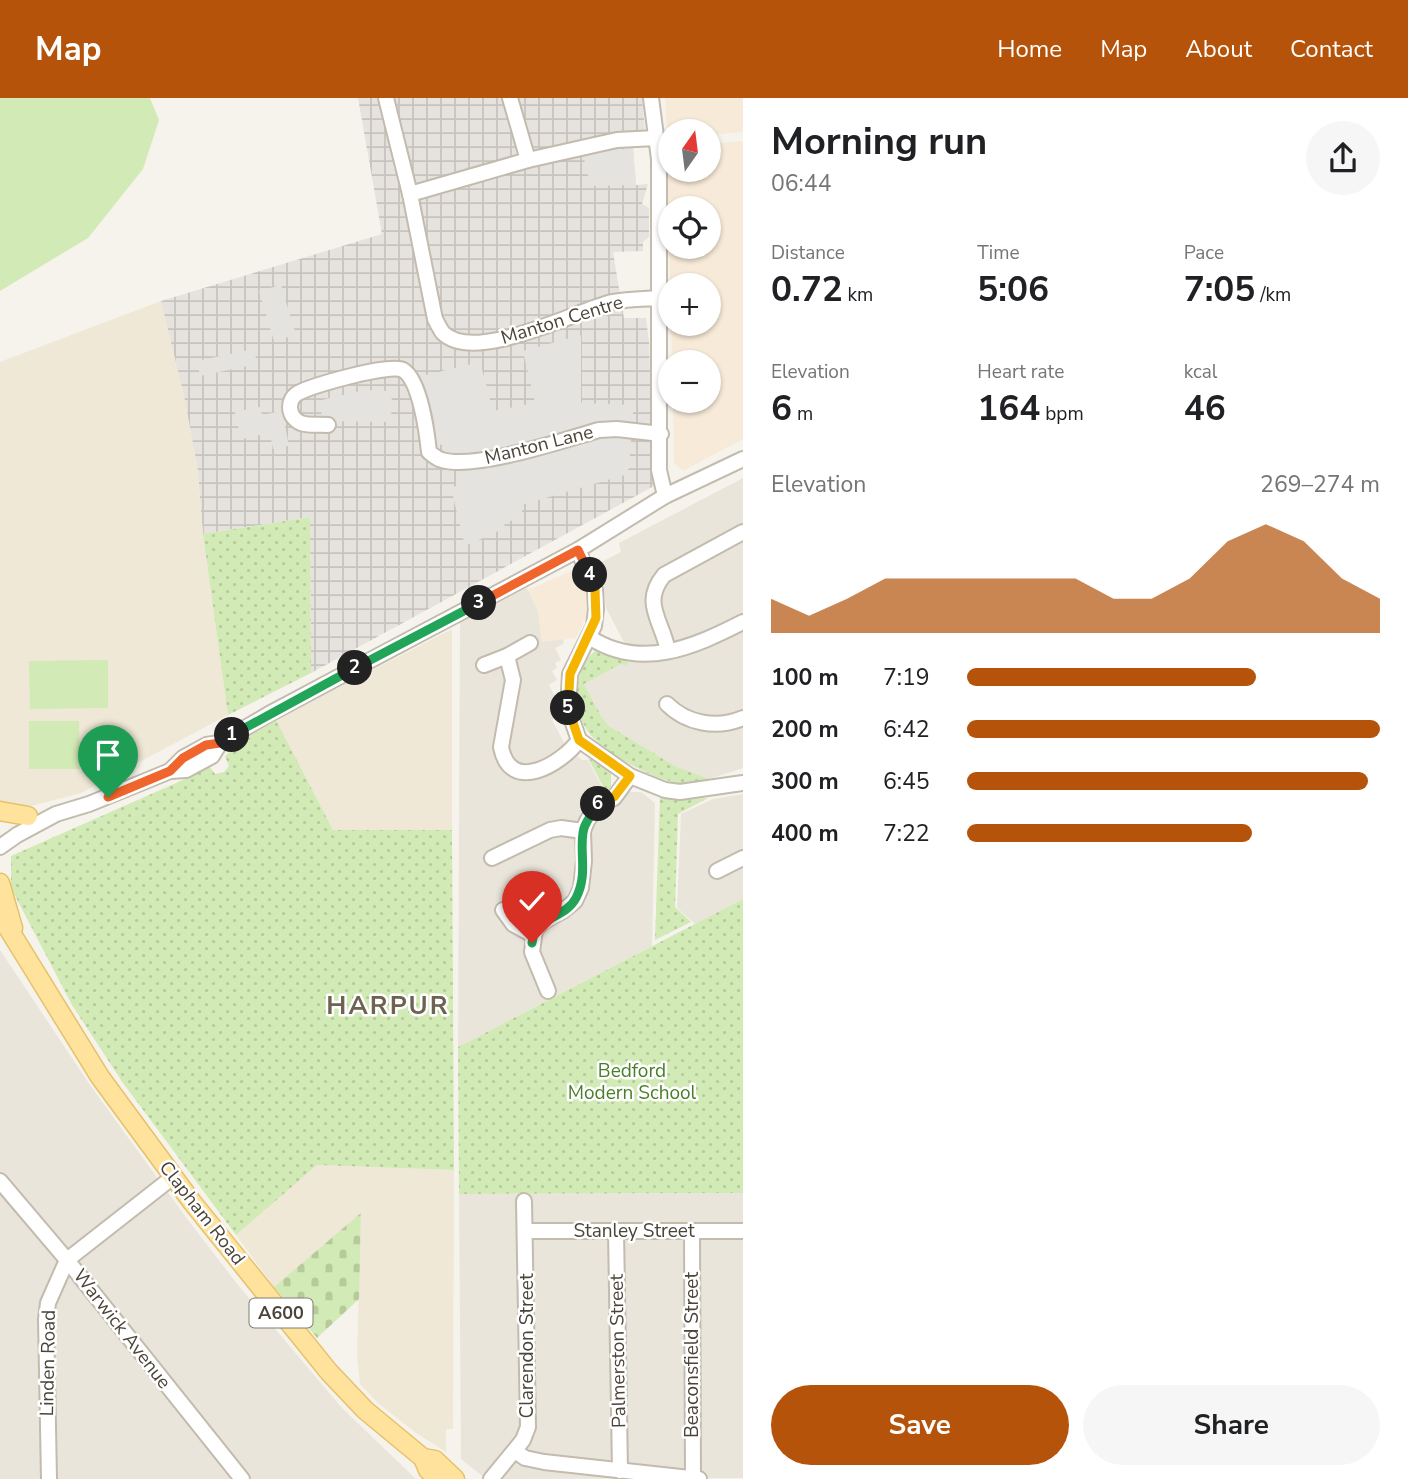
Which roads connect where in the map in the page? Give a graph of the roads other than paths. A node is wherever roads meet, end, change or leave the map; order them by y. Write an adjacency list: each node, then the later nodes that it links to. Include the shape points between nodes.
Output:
1 (386, 98): 6 (street, Manton Centre)
2 (510, 98): 5 (street)
3 (651, 98): 4 (street)
4 (656, 138): 5 (street, via 617,140); 7 (street)
5 (528, 160): 6 (street)
6 (410, 194): 8 (street, Manton Centre, via 435,319 444,334 463,342 483,344 611,302)
7 (660, 273)
8 (658, 298)
9 (660, 336): 11 (street)
10 (328, 425): 11 (street, Manton Lane, via 301,424 293,418 291,401 296,394 393,367 411,379 429,452 439,460 485,460 598,430)
11 (660, 434): 13 (street, via 659,470)
12 (743, 459): 13 (street)
13 (665, 496): 15 (street)
14 (743, 532): 19 (street, via 658,582 652,602)
15 (578, 550): 17 (street, via 595,590 596,618); 28 (street, via 220,743 206,745 170,771)
16 (743, 622): 19 (street, via 702,643)
17 (589, 637): 19 (street, via 637,654); 24 (street, via 574,665 568,691 568,709)
18 (530, 643): 20 (street)
19 (668, 651)
20 (507, 656): 21 (street); 24 (street, via 513,680 501,747 508,766 516,771 537,771 565,756)
21 (484, 664)
22 (667, 704): 23 (street, via 676,713 702,722 718,724)
23 (743, 718)
24 (579, 740): 25 (street)
25 (630, 776): 26 (street, via 680,792); 31 (street, via 614,797 598,805)
26 (743, 783)
27 (0, 811): 29 (main road)
28 (57, 814): 29 (street); 32 (street)
29 (28, 817): 30 (street)
30 (0, 821)
31 (583, 831): 33 (street, via 550,830); 39 (street, via 581,888 575,901 544,921)
32 (0, 847)
33 (499, 851)
34 (743, 858): 35 (street)
35 (717, 871)
36 (0, 883): 40 (main road, Clapham Road / A600)
37 (503, 911): 39 (street, via 513,924)
38 (0, 915): 40 (main road, Clapham Road / A600)
39 (533, 935): 41 (street, via 532,952)
40 (16, 938): 42 (main road, Clapham Road / A600, via 100,1077)
41 (548, 991)
42 (173, 1177): 49 (street, Linden Road); 51 (main road, Clapham Road / A600, via 329,1372 365,1410)
43 (0, 1181): 49 (street, Warwick Avenue)
44 (524, 1201): 45 (street, Clarendon Street)
45 (526, 1231): 46 (street, Stanley Street); 50 (street, Clarendon Street, via 528,1427)
46 (616, 1231): 47 (street, Stanley Street); 52 (street, Palmerston Street)
47 (692, 1231): 48 (street, Stanley Street); 58 (street, Beaconsfield Street)
48 (743, 1231)
49 (67, 1260): 53 (street, Linden Road, via 46,1319); 54 (street, Warwick Avenue)
50 (515, 1451): 52 (street, via 525,1458); 57 (street, Clarendon Street)
51 (424, 1458): 55 (main road, Clapham Road / A600); 56 (main road, Clapham Road / A600, via 435,1460)
52 (620, 1471): 58 (street)
53 (49, 1479)
54 (242, 1479)
55 (438, 1479)
56 (455, 1479)
57 (491, 1479)
58 (695, 1479)

